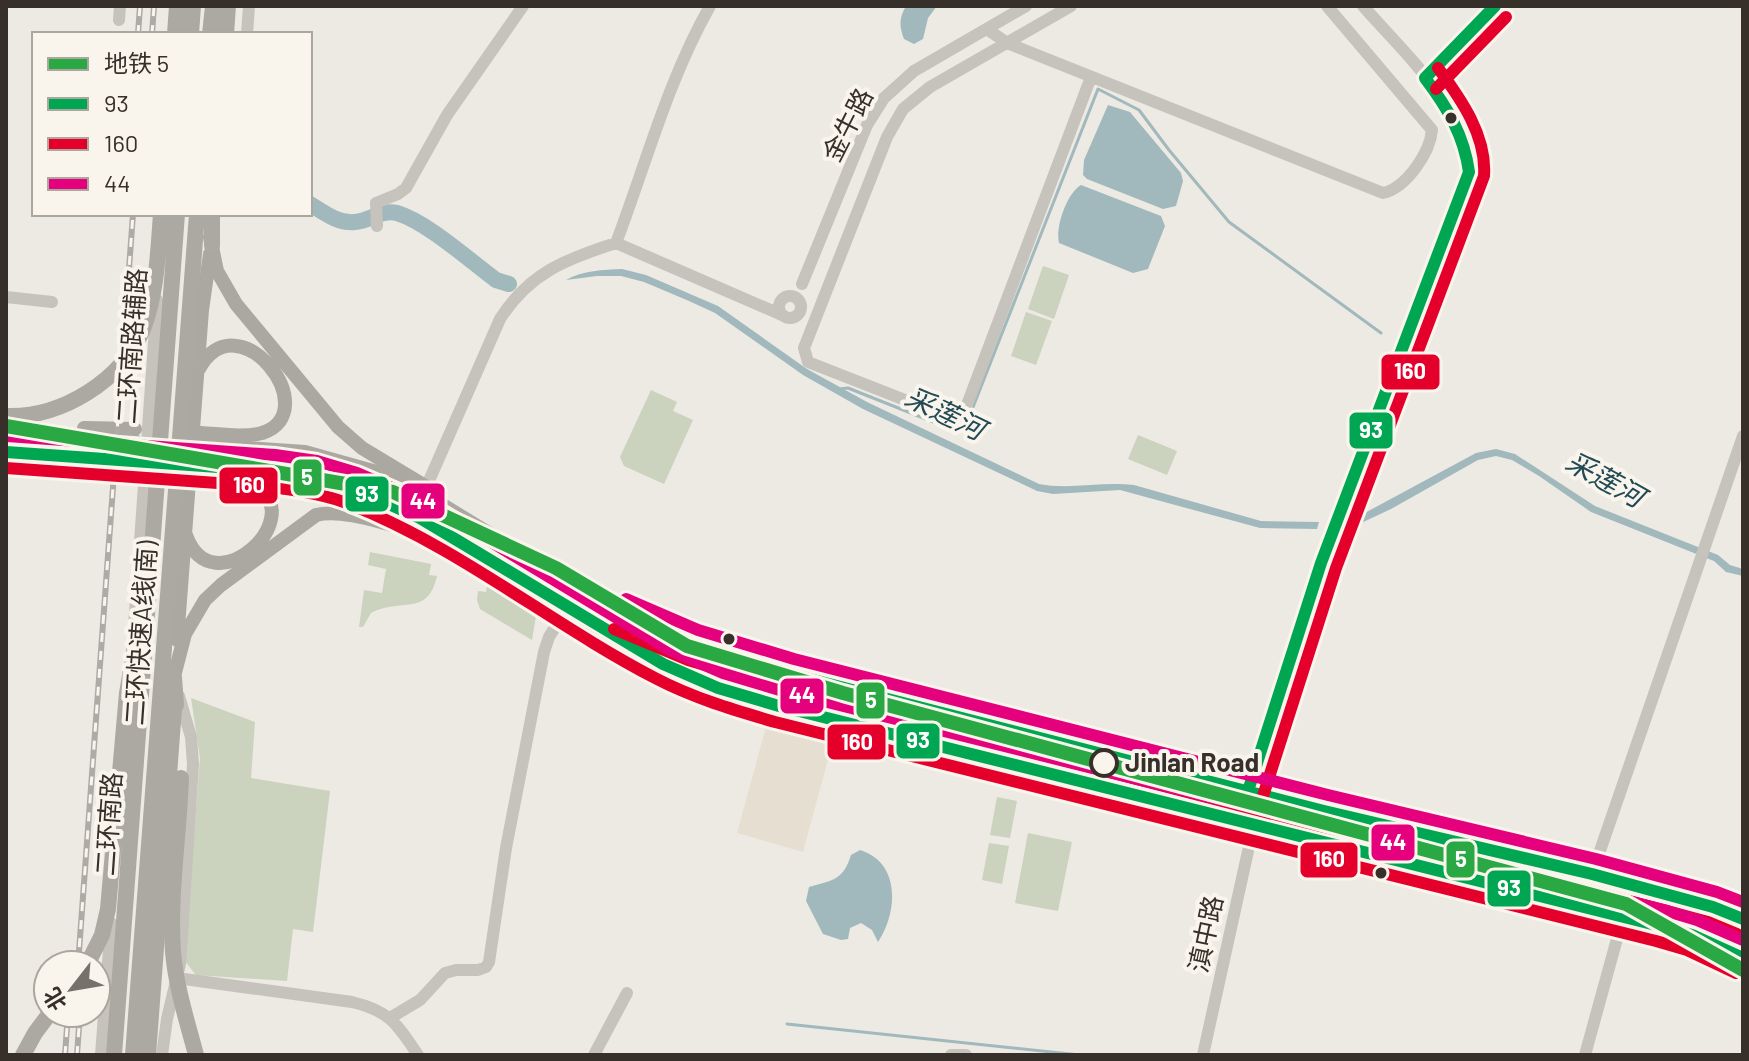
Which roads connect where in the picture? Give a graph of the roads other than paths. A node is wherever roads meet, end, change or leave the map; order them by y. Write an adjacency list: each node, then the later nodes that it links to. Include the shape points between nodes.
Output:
1 (178, 6): 14 (highway)
2 (194, 6): 15 (highway)
3 (211, 6): 16 (highway)
4 (228, 6): 17 (highway)
5 (249, 6): 18 (street)
6 (523, 6): 31 (street, via 447,115 406,188 376,203)
7 (710, 6): 32 (street, via 675,78)
8 (1026, 6): 13 (street, 金牛路)
9 (1071, 6): 19 (street)
10 (1327, 6): 20 (street, via 1432,130 1422,158 1390,192)
11 (1363, 6): 21 (street)
12 (1495, 6): 21 (street)
13 (987, 29): 19 (street); 34 (street, 金牛路, via 914,71 884,98 867,125)
14 (176, 32)
15 (192, 32)
16 (209, 32)
17 (226, 32)
18 (247, 32)
19 (1007, 43): 20 (street); 41 (street, via 930,87 896,119)
20 (1091, 77): 41 (street, via 965,410 946,416 808,362 804,348)
21 (1425, 78): 59 (street, via 1458,126 1469,172 1321,563)
22 (162, 216): 43 (highway, bridge, via 149,307 130,352 73,401 37,414)
23 (162, 216): 71 (street, 二环南路辅路)
24 (178, 216): 54 (highway, bridge)
25 (178, 216): 72 (main road, 二环南路)
26 (195, 216): 58 (main road, 二环南路)
27 (195, 216): 73 (highway, 二环快速A线(南), bridge)
28 (205, 216): 33 (main road)
29 (212, 216): 33 (highway)
30 (222, 216): 33 (street)
31 (377, 226)
32 (616, 243): 38 (street); 49 (street, via 544,272 508,306)
33 (212, 246): 42 (main road); 49 (main road, via 221,279 236,304 338,427 409,476)
34 (802, 284): 36 (street); 39 (street)
35 (6, 297): 37 (street)
36 (784, 298): 38 (street); 39 (street, via 797,299); 40 (street, via 779,305)
37 (52, 302)
38 (757, 304): 40 (street)
39 (800, 311): 40 (street, via 791,318); 41 (street)
40 (782, 315)
41 (814, 324)
42 (197, 373): 49 (main road, via 217,350 247,349 274,369 285,401 279,421 266,431 200,439 320,455); 52 (main road)
43 (6, 416)
44 (6, 429): 45 (main road)
45 (135, 435)
46 (1743, 436): 61 (street)
47 (6, 455): 48 (main road, via 75,470)
48 (134, 469)
49 (422, 491): 50 (main road, via 406,503); 51 (street); 59 (main road, via 626,617 705,649)
50 (390, 503): 51 (main road); 52 (main road, via 301,475 198,472 259,488 270,504 269,525 254,549 227,561 201,556)
51 (414, 515): 53 (main road)
52 (185, 532): 56 (main road)
53 (509, 573): 55 (main road); 56 (main road, via 400,529 346,514 316,515 205,600 185,634)
54 (150, 579): 64 (highway, bridge, via 127,693 108,909); 72 (highway, bridge)
55 (567, 608): 60 (main road, via 673,669 747,697); 68 (street, via 544,652 489,962 478,970 445,973 420,1000)
56 (174, 677): 57 (highway); 58 (main road); 66 (street, via 193,757)
57 (176, 778): 74 (highway); 76 (highway, bridge, via 173,943)
58 (151, 781): 73 (main road, 二环南路)
59 (1248, 791): 61 (main road)
60 (1254, 824): 62 (main road); 81 (street, 滇中路)
61 (1592, 874): 63 (main road)
62 (1623, 917): 65 (main road, via 1692,935); 82 (street)
63 (1743, 919)
64 (95, 949)
65 (1743, 958)
66 (177, 978): 68 (street, via 352,1002 377,1008); 75 (street)
67 (627, 993): 78 (street)
68 (390, 1018): 77 (street)
69 (38, 1029): 70 (highway)
70 (23, 1055)
71 (101, 1055)
72 (115, 1055)
73 (132, 1055)
74 (148, 1055)
75 (162, 1055)
76 (196, 1055)
77 (418, 1055)
78 (594, 1055)
79 (951, 1055): 80 (street)
80 (966, 1055)
81 (1203, 1055)
82 (1585, 1055)

